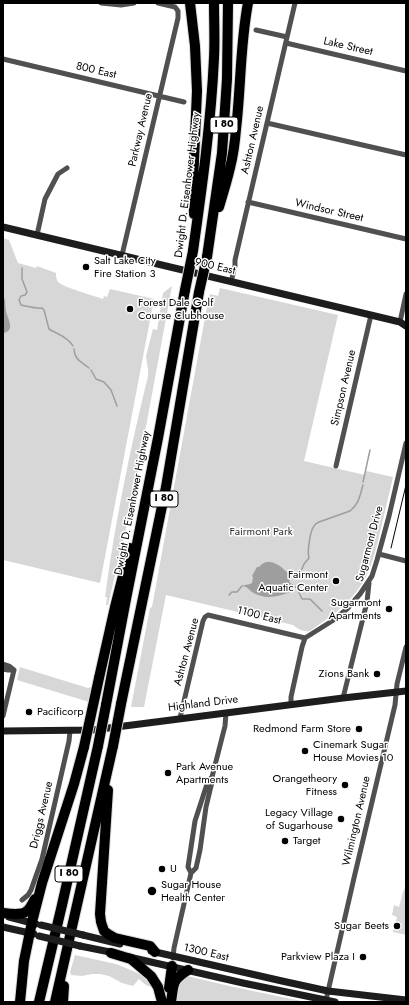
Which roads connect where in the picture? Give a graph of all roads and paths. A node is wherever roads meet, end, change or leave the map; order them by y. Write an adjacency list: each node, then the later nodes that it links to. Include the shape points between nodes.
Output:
1 (101, 3): 2 (street)
2 (134, 3)
3 (158, 3): 13 (street, Parkway Avenue, via 177,9 178,18)
4 (190, 3): 23 (highway, via 196,46 198,91 193,184)
5 (214, 3): 23 (highway, Dwight D. Eisenhower Highway / I 80, via 214,58 209,121)
6 (228, 3): 22 (highway, I 80, via 227,79 222,153)
7 (248, 3): 22 (highway, via 230,168)
8 (295, 3): 10 (street, Ashton Avenue)
9 (256, 30): 10 (street, Lake Street)
10 (286, 40): 12 (street, Lake Street); 15 (street, Ashton Avenue)
11 (3, 59): 13 (street, 800 East)
12 (406, 71)
13 (160, 96): 14 (street, 800 East); 24 (street, Parkway Avenue)
14 (184, 102)
15 (267, 123): 16 (street); 18 (street, Ashton Avenue)
16 (406, 155)
17 (67, 168): 20 (street, via 58,174 45,199)
18 (248, 202): 21 (street, Windsor Street); 25 (street, Ashton Avenue)
19 (3, 227): 20 (street, 900 East)
20 (37, 235): 24 (street, 900 East)
21 (406, 239)
22 (208, 246): 50 (highway, I 80, bridge, via 166,487)
23 (194, 247): 29 (highway, Dwight D. Eisenhower Highway / I 80, bridge)
24 (122, 255): 25 (street, 900 East)
25 (231, 282): 27 (street, 900 East)
26 (406, 294): 28 (street)
27 (371, 315): 28 (street, 900 East); 31 (street, Simpson Avenue)
28 (404, 323)
29 (158, 438): 53 (highway, bridge, via 116,599 84,748); 68 (highway, Dwight D. Eisenhower Highway / I 80, bridge, via 98,746)
30 (406, 443): 32 (street, Sugarmont Drive)
31 (336, 466)
32 (379, 554): 33 (street); 34 (street, Sugarmont Drive)
33 (406, 561)
34 (369, 582): 36 (street, via 356,600 342,613); 43 (street, Sugarmont Drive, via 368,602)
35 (208, 615): 36 (street, 1100 East); 47 (street, Ashton Avenue, via 203,621)
36 (305, 638): 44 (street)
37 (406, 646): 42 (street, Wilmington Avenue)
38 (3, 664): 40 (street)
39 (3, 669): 40 (street)
40 (14, 670): 46 (street)
41 (406, 691): 42 (street, Highland Drive)
42 (397, 692): 43 (street, Highland Drive); 64 (street, Wilmington Avenue)
43 (343, 698): 44 (street, Highland Drive)
44 (291, 704): 45 (street, Highland Drive)
45 (226, 712): 47 (street, Highland Drive); 51 (street)
46 (3, 716)
47 (180, 718): 49 (street, Highland Drive)
48 (3, 731): 49 (street, Highland Drive)
49 (70, 731): 54 (street, Driggs Avenue, via 42,859 31,890)
50 (110, 758): 59 (highway, via 101,922 104,931 115,938 150,946); 61 (highway, I 80)
51 (212, 777): 52 (street, via 200,850 196,868); 52 (street, via 208,781 194,826 188,867)
52 (191, 873): 62 (street)
53 (40, 892): 55 (highway, via 24,913); 56 (highway)
54 (22, 900)
55 (3, 915): 56 (street, 1300 East)
56 (36, 924): 58 (highway); 59 (street, 1300 East, bridge)
57 (3, 927): 58 (street, 1300 East)
58 (34, 934): 60 (street, 1300 East, bridge); 67 (highway, via 24,961)
59 (155, 952): 62 (street, 1300 East)
60 (111, 953): 62 (street, 1300 East); 71 (highway, via 131,959 151,976 158,987)
61 (66, 956): 69 (highway, I 80); 70 (highway)
62 (173, 961): 63 (street, 1300 East); 64 (street, 1300 East); 72 (highway)
63 (188, 970): 65 (street, 1300 East); 72 (highway, via 176,979)
64 (328, 991): 65 (street, Wilmington Avenue); 66 (street, 1300 East)
65 (326, 1000): 73 (street, 1300 East)
66 (406, 1000)
67 (20, 1002)
68 (39, 1002)
69 (55, 1002)
70 (62, 1002)
71 (162, 1002)
72 (170, 1002)
73 (335, 1002)

